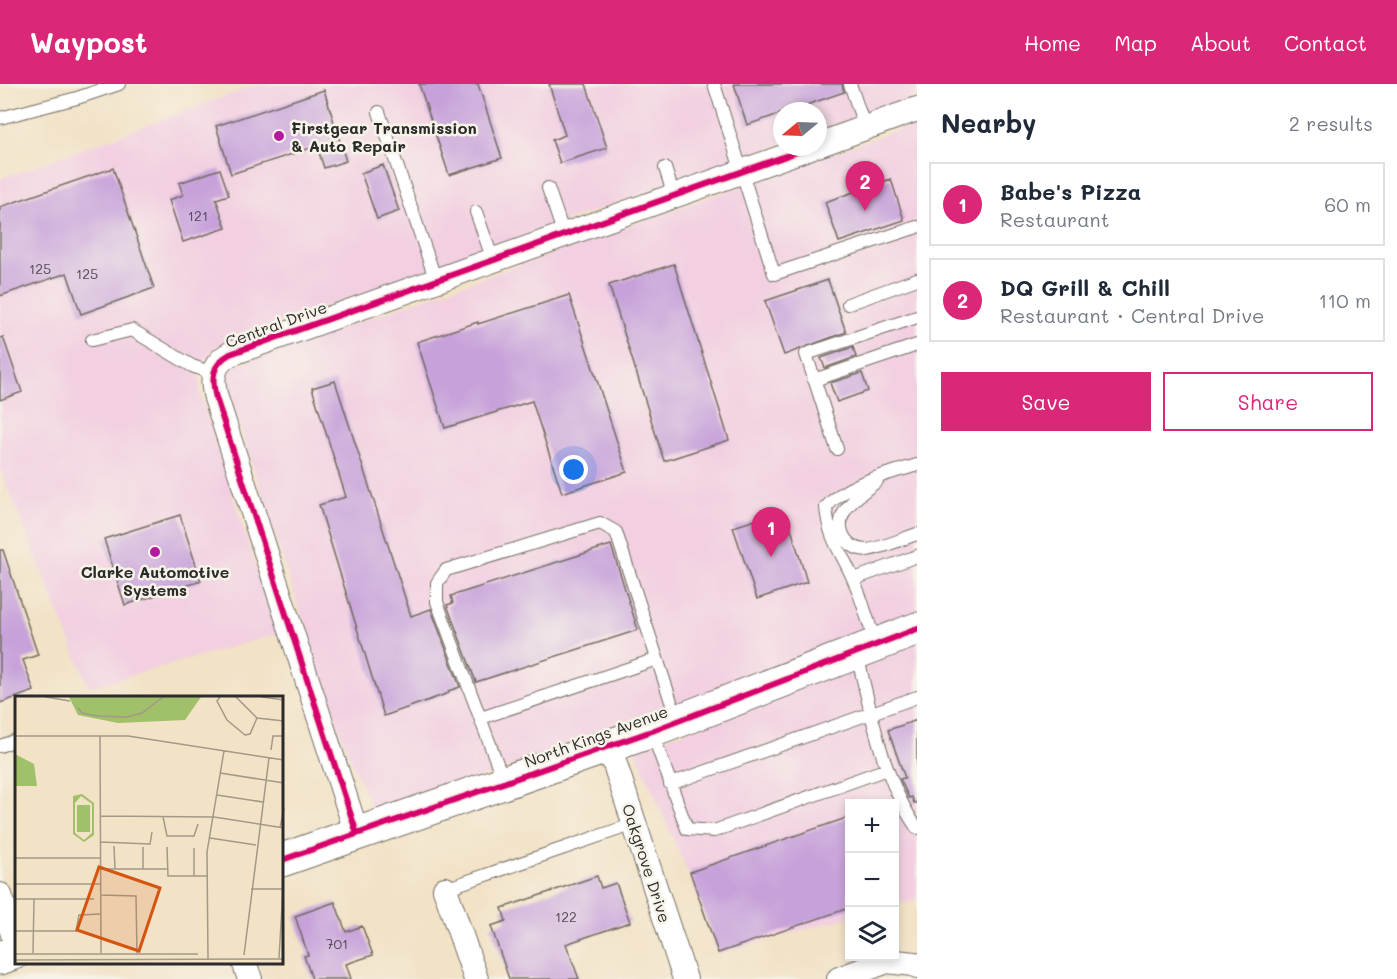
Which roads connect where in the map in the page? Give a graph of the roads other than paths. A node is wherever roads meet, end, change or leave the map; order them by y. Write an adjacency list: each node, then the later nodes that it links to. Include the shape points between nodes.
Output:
1 (119, 84): 6 (lane)
2 (714, 84): 11 (lane)
3 (850, 84): 7 (lane)
4 (917, 109): 7 (street)
5 (379, 112): 19 (lane)
6 (0, 118)
7 (865, 128): 8 (street)
8 (827, 142)
9 (786, 156): 11 (street, Central Drive)
10 (665, 168): 13 (lane)
11 (741, 172): 13 (street, Central Drive); 15 (lane, via 774,274)
12 (548, 188): 16 (lane)
13 (674, 196): 16 (street, Central Drive)
14 (476, 212): 17 (lane)
15 (917, 227)
16 (564, 235): 17 (street, Central Drive)
17 (493, 260): 19 (street, Central Drive)
18 (917, 279): 20 (lane)
19 (436, 280): 24 (street, Central Drive, via 230,354)
20 (848, 304)
21 (917, 317): 25 (lane, via 806,354)
22 (92, 340): 24 (lane, via 132,330 192,366)
23 (917, 345): 25 (lane)
24 (213, 373): 47 (street, via 216,398)
25 (814, 380): 26 (lane)
26 (837, 449)
27 (917, 465): 28 (lane)
28 (883, 476): 29 (lane, via 842,513 840,525 846,540 854,547 868,550); 31 (lane, via 837,495 826,507 835,546)
29 (917, 534)
30 (917, 556): 31 (lane)
31 (854, 579): 33 (lane)
32 (917, 630): 33 (street, North Kings Avenue)
33 (866, 648): 36 (lane); 38 (street, North Kings Avenue)
34 (657, 659): 37 (lane); 37 (lane, via 616,532 600,523 446,570 437,583 437,602); 38 (lane)
35 (917, 697): 36 (lane)
36 (871, 713): 42 (lane); 43 (lane)
37 (481, 718): 44 (lane)
38 (664, 726): 41 (street, North Kings Avenue); 43 (lane)
39 (15, 740): 40 (lane)
40 (0, 746)
41 (609, 746): 44 (street, North Kings Avenue); 45 (street, Oakgrove Drive)
42 (888, 769): 43 (lane, via 714,831 687,829); 46 (lane)
43 (670, 783)
44 (504, 784): 47 (street, North Kings Avenue)
45 (634, 824): 49 (lane); 58 (street, Oakgrove Drive)
46 (917, 828)
47 (357, 834): 48 (street, North Kings Avenue)
48 (284, 859)
49 (445, 889): 57 (street)
50 (0, 895): 51 (street)
51 (15, 940)
52 (15, 952): 53 (street)
53 (0, 958)
54 (244, 964): 56 (street)
55 (917, 966): 59 (street, via 887,961)
56 (250, 979)
57 (476, 979)
58 (685, 979)
59 (839, 979)

